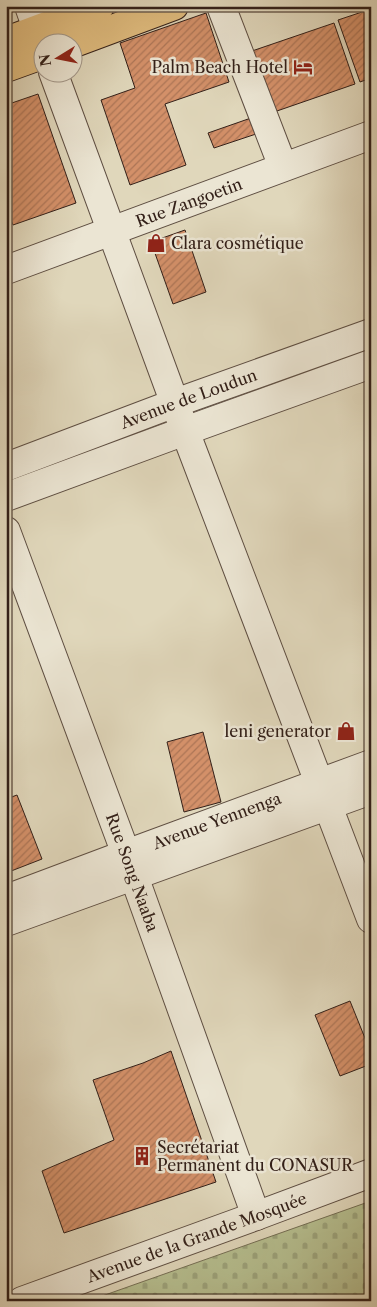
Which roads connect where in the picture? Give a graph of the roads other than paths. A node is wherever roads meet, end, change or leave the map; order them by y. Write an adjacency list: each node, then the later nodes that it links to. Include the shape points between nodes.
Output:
1 (100, 6): 4 (main road)
2 (174, 6): 7 (main road)
3 (221, 6): 12 (street)
4 (40, 32)
5 (32, 34): 8 (main road)
6 (32, 40): 9 (main road)
7 (82, 40)
8 (6, 41)
9 (6, 68)
10 (57, 82): 13 (street)
11 (371, 135): 12 (street, Rue Zangoetin)
12 (283, 167): 13 (street, Rue Zangoetin)
13 (112, 230): 14 (street, Rue Zangoetin); 17 (street)
14 (6, 270)
15 (371, 333): 17 (street, Avenue de Loudun)
16 (371, 364): 18 (street, Avenue de Loudun)
17 (175, 403): 18 (street); 19 (street, Avenue de Loudun)
18 (185, 431): 20 (street, Avenue de Loudun); 24 (street)
19 (6, 467)
20 (6, 497)
21 (6, 531): 25 (street, Rue Song Naaba)
22 (371, 764): 24 (street, Avenue Yennenga)
23 (371, 790): 24 (street, Avenue Yennenga)
24 (324, 794): 25 (street, Avenue Yennenga); 27 (street)
25 (130, 865): 26 (street, Avenue Yennenga); 28 (street, Avenue Yennenga); 30 (street, Rue Song Naaba)
26 (6, 899)
27 (371, 919)
28 (6, 922)
29 (371, 1173): 30 (street, Avenue de la Grande Mosquée)
30 (256, 1216): 31 (street, Avenue de la Grande Mosquée)
31 (22, 1301)

